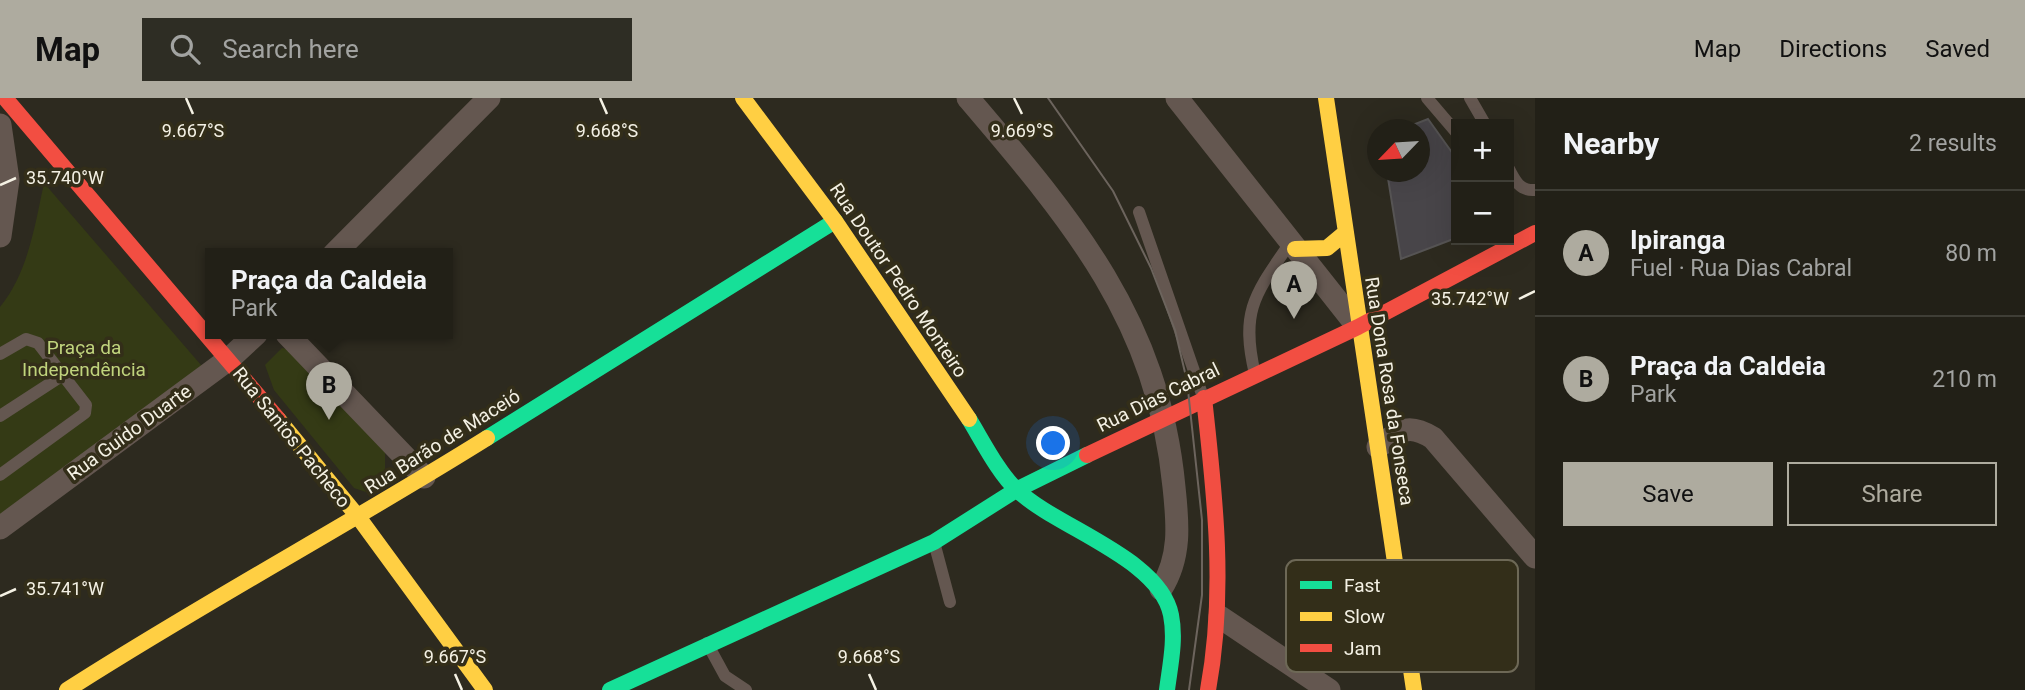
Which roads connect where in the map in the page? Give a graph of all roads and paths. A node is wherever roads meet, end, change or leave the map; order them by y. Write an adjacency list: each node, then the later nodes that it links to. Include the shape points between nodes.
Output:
1 (5, 98): 24 (main road, Rua Santos Pacheco)
2 (489, 98): 20 (street)
3 (743, 98): 15 (main road, Rua Doutor Pedro Monteiro)
4 (968, 98): 34 (street, via 1047,190 1110,285 1147,358)
5 (1177, 98): 19 (street)
6 (1326, 98): 16 (main road, Rua Dona Rosa da Fonseca)
7 (1427, 98): 11 (lane)
8 (1471, 98): 9 (lane)
9 (1482, 119)
10 (0, 125): 18 (street, via 8,180)
11 (1451, 126)
12 (1514, 178): 13 (lane, via 1525,190)
13 (1535, 190)
14 (1139, 212): 32 (lane)
15 (835, 220): 37 (main road, Rua Barão de Maceió); 38 (main road, Rua Doutor Pedro Monteiro)
16 (1345, 233): 19 (main road, via 1327,248); 21 (main road, Rua Dona Rosa da Fonseca)
17 (1535, 233): 22 (main road, Rua Dias Cabral)
18 (0, 236)
19 (1293, 246): 23 (street); 31 (lane, via 1263,284 1251,312 1248,342)
20 (340, 248)
21 (1350, 267): 22 (main road, via 1376,292); 23 (main road, Rua Dona Rosa da Fonseca)
22 (1404, 304): 23 (main road, Rua Dias Cabral)
23 (1358, 327): 31 (main road, Rua Dias Cabral); 35 (main road, Rua Dona Rosa da Fonseca)
24 (205, 331)
25 (212, 339): 29 (main road, Rua Santos Pacheco)
26 (251, 339): 29 (street, Rua Guido Duarte)
27 (292, 339): 37 (street)
28 (0, 354): 30 (lane, via 26,339 38,343)
29 (229, 359): 39 (main road, Rua Santos Pacheco); 40 (street, Rua Guido Duarte)
30 (63, 374): 33 (lane); 36 (lane, via 86,405 85,413)
31 (1255, 374): 32 (main road, Rua Dias Cabral)
32 (1204, 398): 34 (main road, Rua Dias Cabral); 46 (main road, via 1219,535)
33 (0, 416)
34 (1164, 416): 38 (main road, Rua Dias Cabral); 44 (street, via 1178,527 1175,562)
35 (1378, 447): 42 (street, via 1408,428 1433,438); 43 (main road, Rua Dona Rosa da Fonseca)
36 (0, 475)
37 (424, 477): 39 (main road, Rua Barão de Maceió)
38 (1016, 490): 41 (main road, Rua Dias Cabral); 44 (main road, via 1139,570)
39 (359, 518): 51 (main road, Rua Barão de Maceió, via 155,634); 52 (main road, Rua Santos Pacheco)
40 (0, 528)
41 (934, 542): 45 (lane); 47 (main road, Rua Dias Cabral)
42 (1535, 556)
43 (1395, 560)
44 (1160, 589): 55 (main road, via 1171,614 1173,639)
45 (950, 602)
46 (1220, 617): 48 (street); 56 (main road)
47 (706, 643): 53 (main road, Rua Dias Cabral); 54 (lane, via 725,676)
48 (1286, 661)
49 (1302, 672): 57 (street)
50 (1411, 672): 58 (main road, Rua Dona Rosa da Fonseca)
51 (67, 690)
52 (485, 690)
53 (610, 690)
54 (746, 690)
55 (1167, 690)
56 (1208, 690)
57 (1329, 690)
58 (1414, 690)

